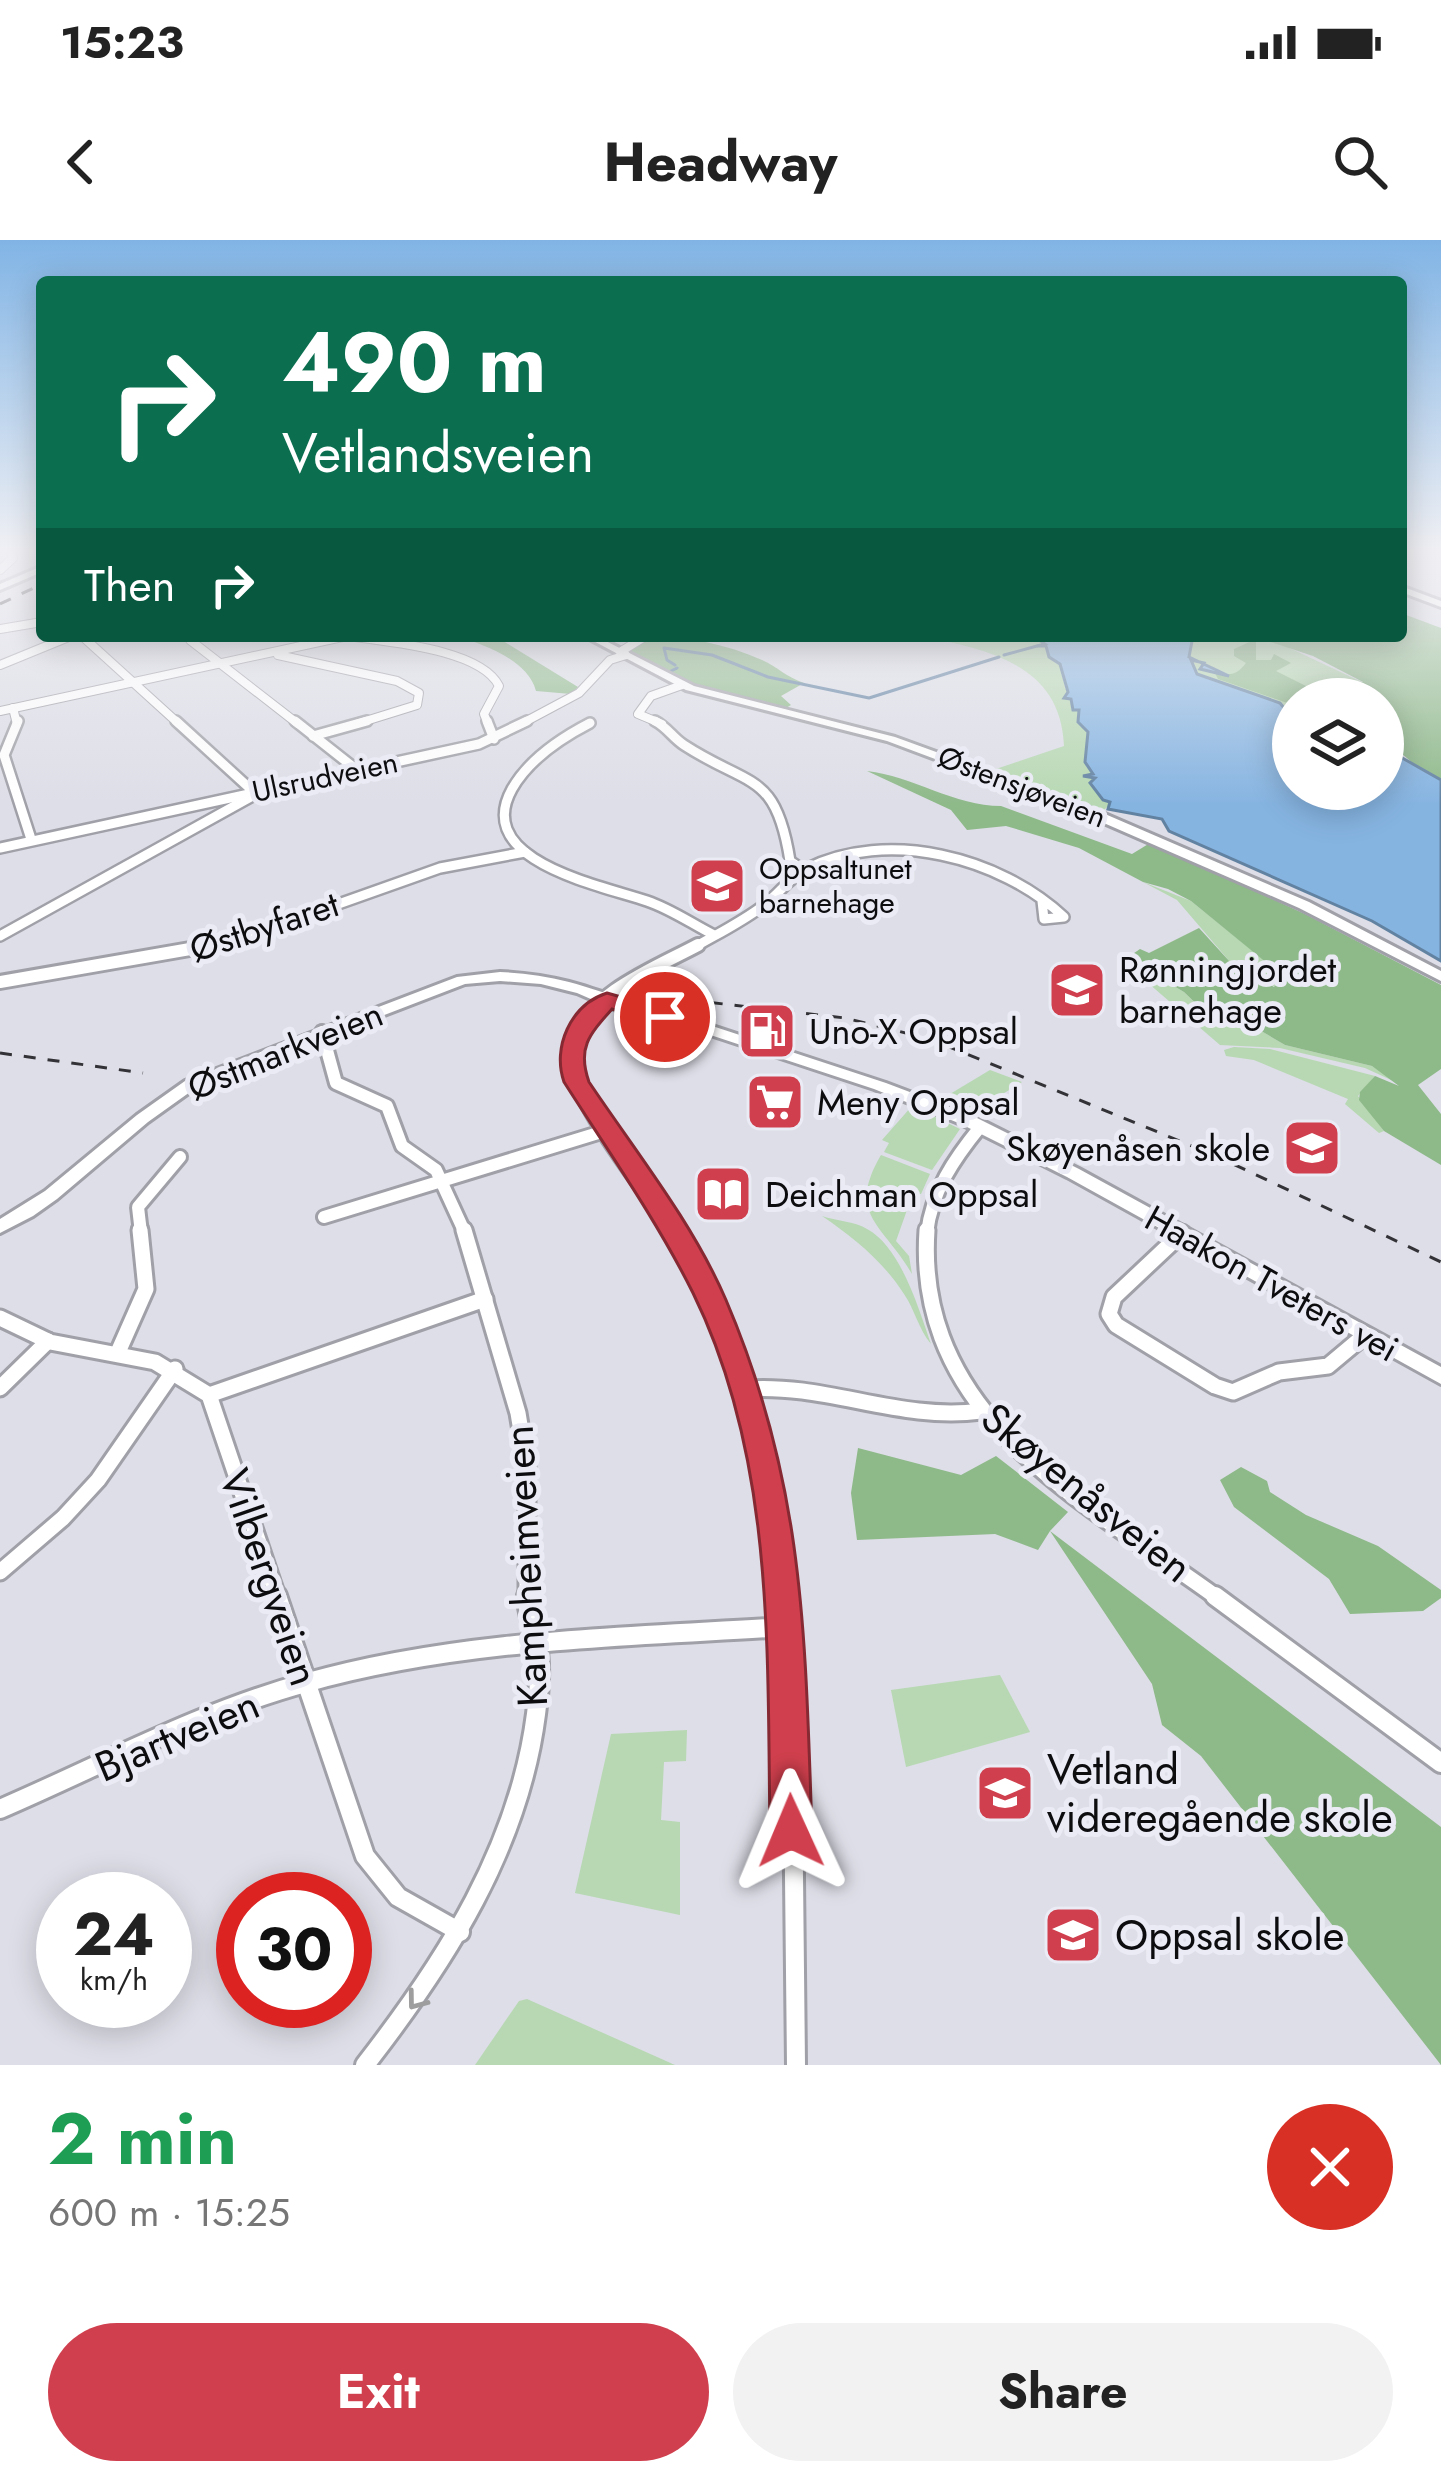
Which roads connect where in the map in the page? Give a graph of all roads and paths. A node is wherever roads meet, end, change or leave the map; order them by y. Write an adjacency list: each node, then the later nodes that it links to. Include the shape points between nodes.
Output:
1 (56, 642): 10 (street)
2 (89, 642): 12 (street)
3 (193, 642): 11 (street)
4 (321, 642): 8 (street)
5 (378, 642): 18 (street, via 490,670 499,683 484,714)
6 (602, 642): 9 (street, Østensjøveien)
7 (638, 642): 9 (street, Ulsrudveien)
8 (273, 653): 11 (street); 17 (street, via 398,681 419,693 405,711)
9 (623, 653): 13 (street, Østensjøveien); 18 (street, Ulsrudveien, via 573,698)
10 (0, 665)
11 (223, 665): 12 (street); 17 (street)
12 (136, 684): 14 (street); 20 (street)
13 (682, 685): 24 (street, via 651,696 638,714 766,788 784,822 790,861); 28 (street, Østensjøveien, via 891,739 1037,792 1273,891)
14 (13, 708): 15 (street); 21 (street, via 17,722 4,755)
15 (0, 711)
16 (590, 723): 23 (street, via 550,745 505,797 504,824)
17 (313, 736): 19 (street)
18 (494, 739): 19 (street, Ulsrudveien)
19 (356, 770): 20 (street, Ulsrudveien)
20 (256, 791): 21 (street, Ulsrudveien); 27 (street)
21 (31, 839): 22 (street, Ulsrudveien)
22 (0, 848)
23 (525, 852): 26 (street); 29 (street, Østbyfaret, via 440,868 230,942)
24 (803, 870): 25 (street, via 851,856 933,850 974,861); 26 (street)
25 (1042, 901)
26 (714, 935): 30 (street)
27 (0, 936)
28 (1441, 976)
29 (0, 982)
30 (607, 1000): 31 (street, Østmarkveien, via 526,976 489,975); 32 (street, Haakon Tveters vei, via 880,1086); 33 (street, via 574,1037 569,1061)
31 (322, 1032): 35 (street, Kampheimveien, via 337,1083 387,1106 402,1146); 37 (street, Østmarkveien, via 176,1093 64,1190)
32 (980, 1127): 38 (street, Haakon Tveters vei); 49 (street, Skøyenåsveien, via 938,1183 924,1244 938,1327)
33 (608, 1130): 35 (street); 47 (street, via 700,1278)
34 (180, 1157): 43 (street, via 138,1208 146,1289)
35 (442, 1179): 36 (street); 39 (street, Kampheimveien)
36 (324, 1216)
37 (0, 1227)
38 (1182, 1233): 41 (street, Haakon Tveters vei); 41 (street, via 1114,1297 1108,1314 1215,1386 1233,1392 1279,1372 1328,1366)
39 (484, 1299): 48 (street); 52 (street, Kampheimveien, via 523,1433 527,1612)
40 (0, 1318): 42 (street)
41 (1365, 1335): 45 (street, Haakon Tveters vei)
42 (48, 1341): 43 (street); 46 (street)
43 (119, 1351): 44 (street)
44 (175, 1369): 48 (street); 50 (street, via 98,1480)
45 (1441, 1376)
46 (0, 1388)
47 (746, 1389): 49 (street, via 822,1389 929,1417); 51 (street, via 777,1524)
48 (209, 1395): 53 (street, Vilbergveien)
49 (981, 1411): 54 (street, Skøyenåsveien, via 1079,1496)
50 (0, 1572)
51 (786, 1627): 52 (street, Bjartveien); 58 (street)
52 (536, 1642): 53 (street, Bjartveien); 56 (street, Kampheimveien, via 536,1712 521,1783)
53 (306, 1683): 55 (street, Bjartveien); 56 (street, Vilbergveien, via 364,1856 398,1897)
54 (1441, 1763)
55 (0, 1809)
56 (460, 1932): 57 (street, Kampheimveien, one-way to 57)
57 (365, 2065)
58 (796, 2065)

